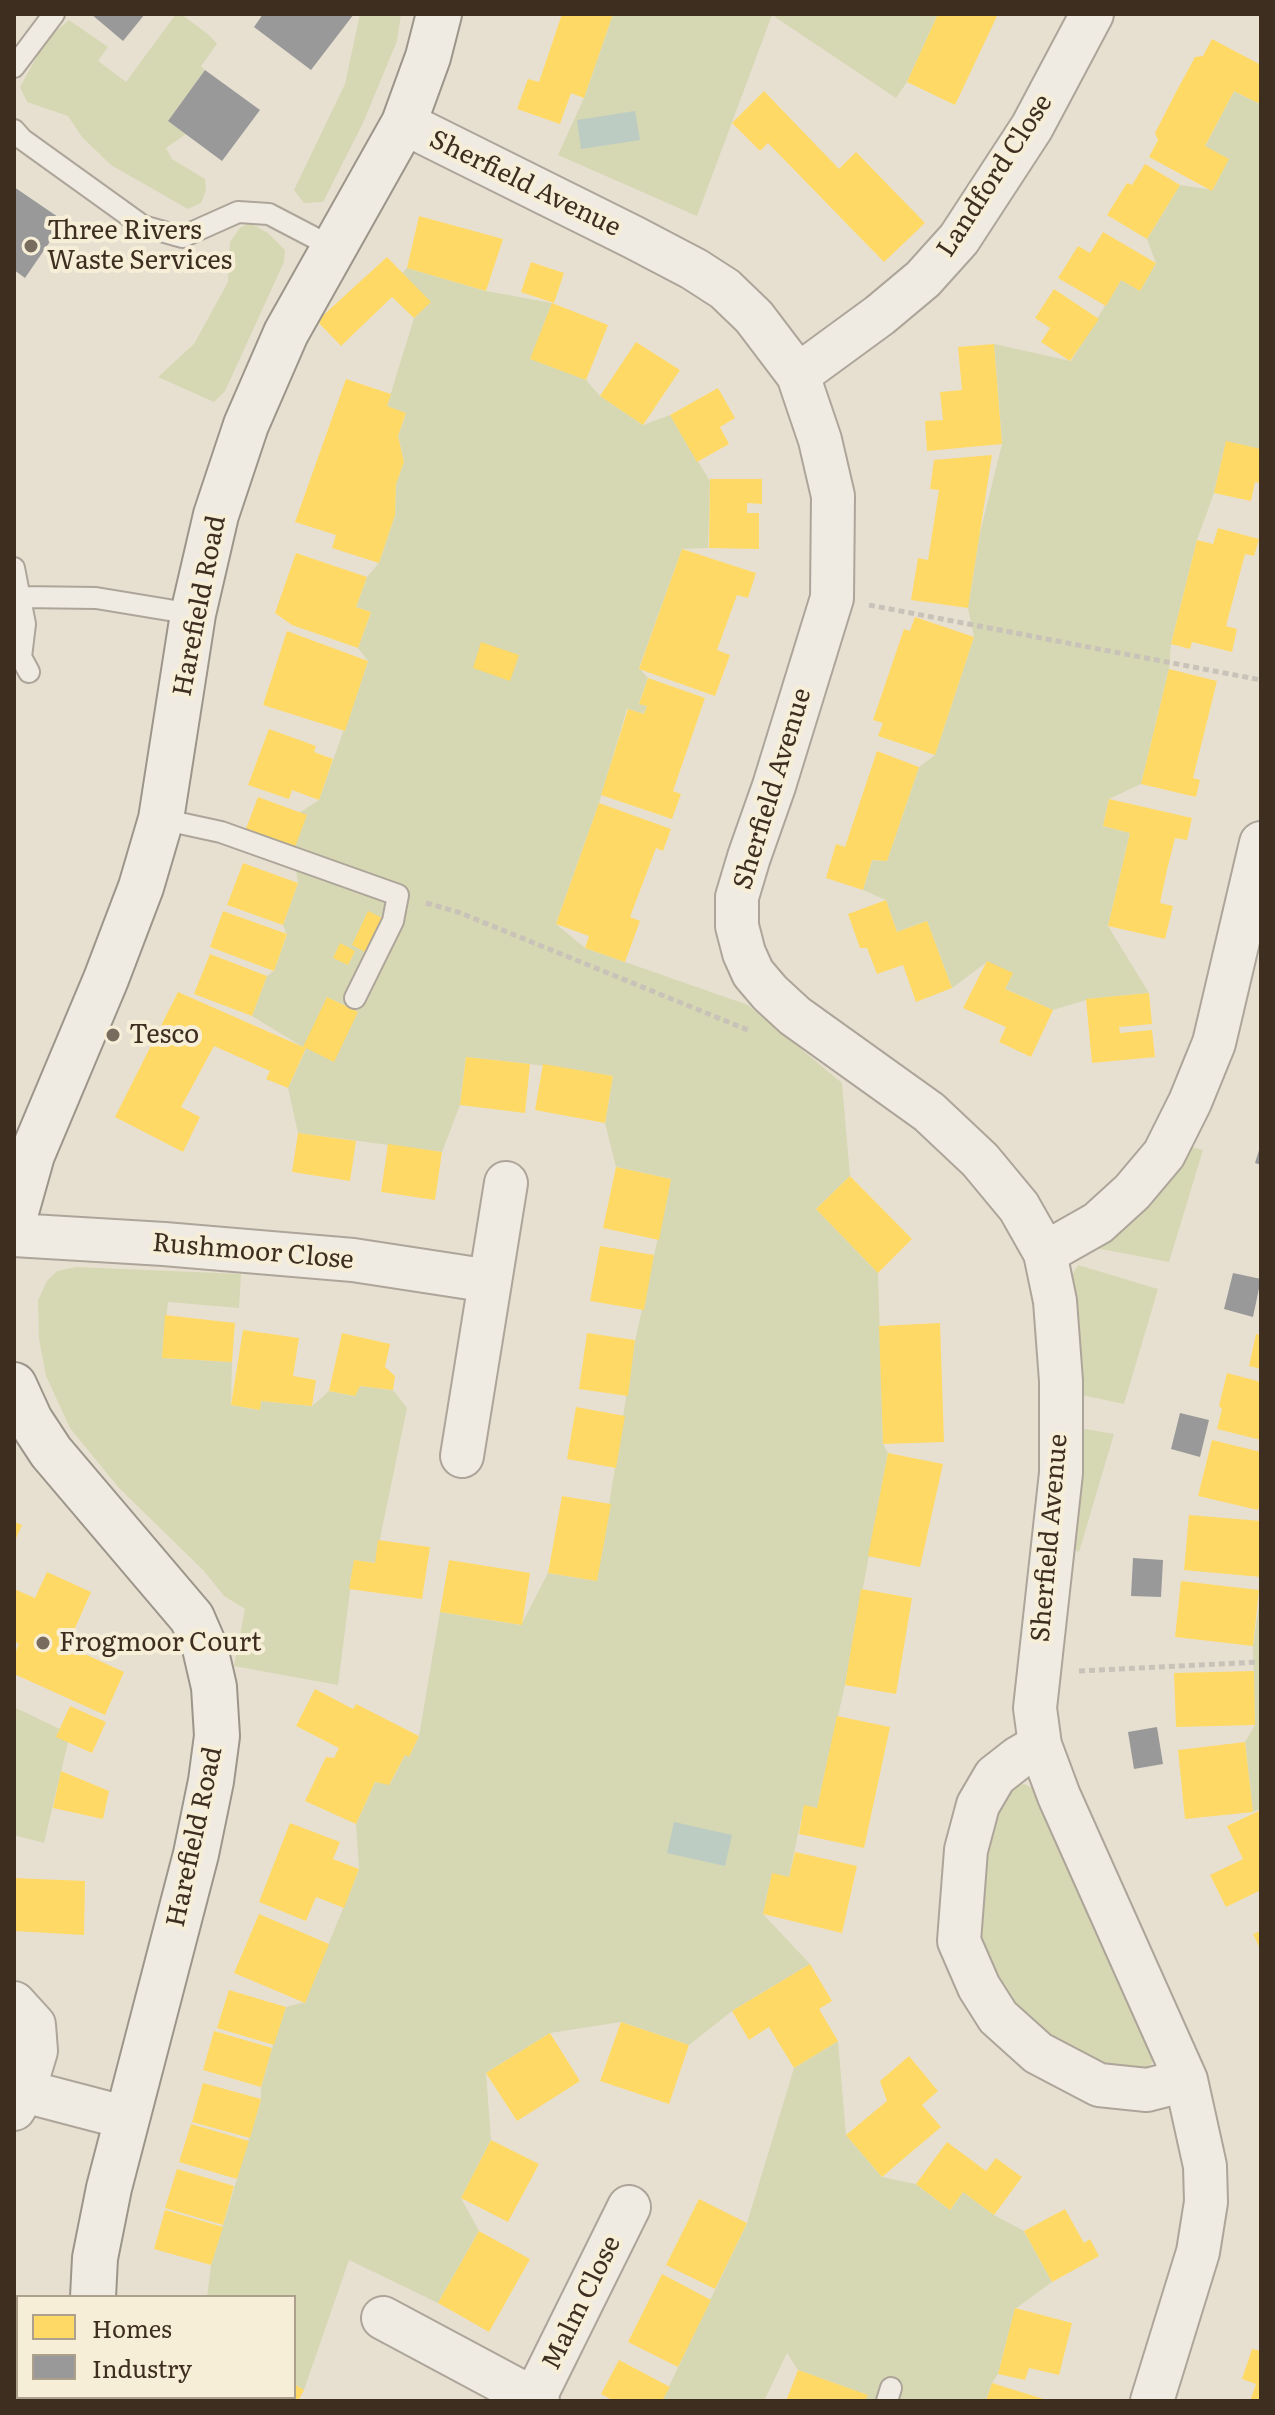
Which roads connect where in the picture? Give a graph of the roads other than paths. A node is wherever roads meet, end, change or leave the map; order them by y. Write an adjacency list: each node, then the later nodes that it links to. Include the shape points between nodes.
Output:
1 (54, 14): 4 (lane)
2 (439, 14): 5 (street, Harefield Road)
3 (1092, 14): 8 (street, Landford Close, via 1032,127 959,239 923,279)
4 (14, 67)
5 (404, 123): 7 (street, Harefield Road); 8 (street, Sherfield Avenue, via 694,269 754,317)
6 (14, 130): 7 (lane, via 143,226 182,237 238,212 269,214)
7 (336, 249): 11 (street, Harefield Road, via 286,333 246,425 216,515)
8 (798, 375): 19 (street, Sherfield Avenue, via 833,496 832,598 737,897 744,953 753,973 795,1016 929,1112 980,1160 1019,1207)
9 (14, 568): 10 (lane)
10 (18, 599): 11 (lane, via 96,598); 12 (lane, via 25,624 21,657)
11 (193, 614): 13 (street, Harefield Road)
12 (29, 672)
13 (161, 819): 15 (lane, via 221,832 398,895 393,921); 17 (street, Harefield Road, via 106,979 32,1155)
14 (1261, 843): 19 (street, via 1214,1043 1164,1154 1098,1223)
15 (355, 998)
16 (506, 1183): 20 (street)
17 (14, 1219)
18 (14, 1235): 20 (street, Rushmoor Close, via 353,1260)
19 (1045, 1253): 23 (street, Sherfield Avenue, via 1060,1368 1061,1473 1038,1668 1035,1708)
20 (490, 1281): 22 (street)
21 (14, 1385): 27 (street, Harefield Road, via 51,1452 192,1618 214,1687 217,1736 211,1781)
22 (462, 1456)
23 (1040, 1745): 25 (street, Sherfield Avenue); 25 (street, via 995,1776 978,1805 966,1850 959,1941 979,1987 998,2017 1038,2053 1099,2085 1147,2090)
24 (14, 2003): 26 (street, via 34,2025 36,2051)
25 (1186, 2080): 32 (street, Sherfield Avenue, via 1205,2166 1206,2202 1198,2252)
26 (19, 2100): 27 (street)
27 (127, 2118): 29 (street, Harefield Road, via 95,2258)
28 (629, 2207): 31 (street, Malm Close)
29 (93, 2295)
30 (383, 2318): 31 (street, Malm Close)
31 (536, 2400)
32 (1152, 2401)

